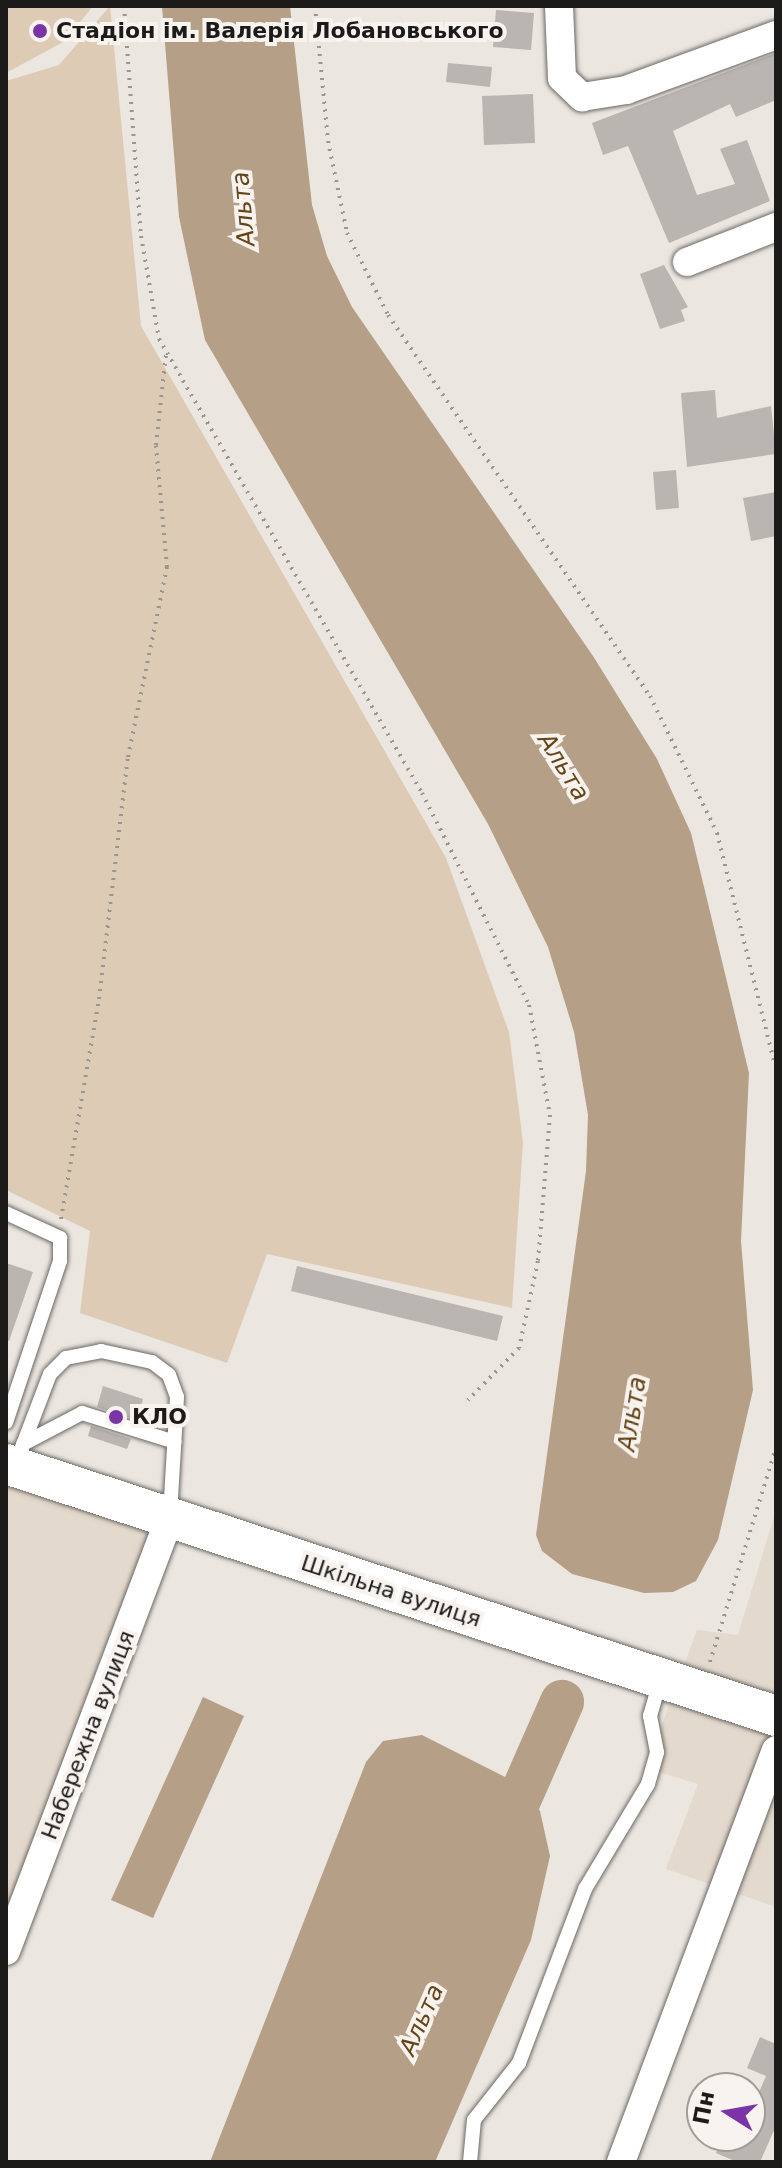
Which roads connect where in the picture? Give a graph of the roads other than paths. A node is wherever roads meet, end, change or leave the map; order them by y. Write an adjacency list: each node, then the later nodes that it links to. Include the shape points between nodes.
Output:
1 (559, 6): 2 (street, via 562,78 582,97 626,90)
2 (776, 35)
3 (776, 227): 4 (street)
4 (687, 262)
5 (6, 1213): 6 (lane, via 60,1238 56,1287)
6 (6, 1422)
7 (175, 1442): 8 (lane, via 82,1413); 8 (lane, via 177,1397 163,1368 93,1351 56,1366); 9 (lane)
8 (15, 1458): 9 (main road, Шкільна вулиця)
9 (169, 1519): 10 (main road, Шкільна вулиця); 13 (street, Набережна вулиця)
10 (661, 1678): 11 (main road, Шкільна вулиця); 14 (lane, via 650,1716 657,1752 648,1784 585,1889 519,2063 474,2120)
11 (776, 1716)
12 (776, 1750): 15 (street)
13 (6, 1951)
14 (470, 2162)
15 (621, 2162)

